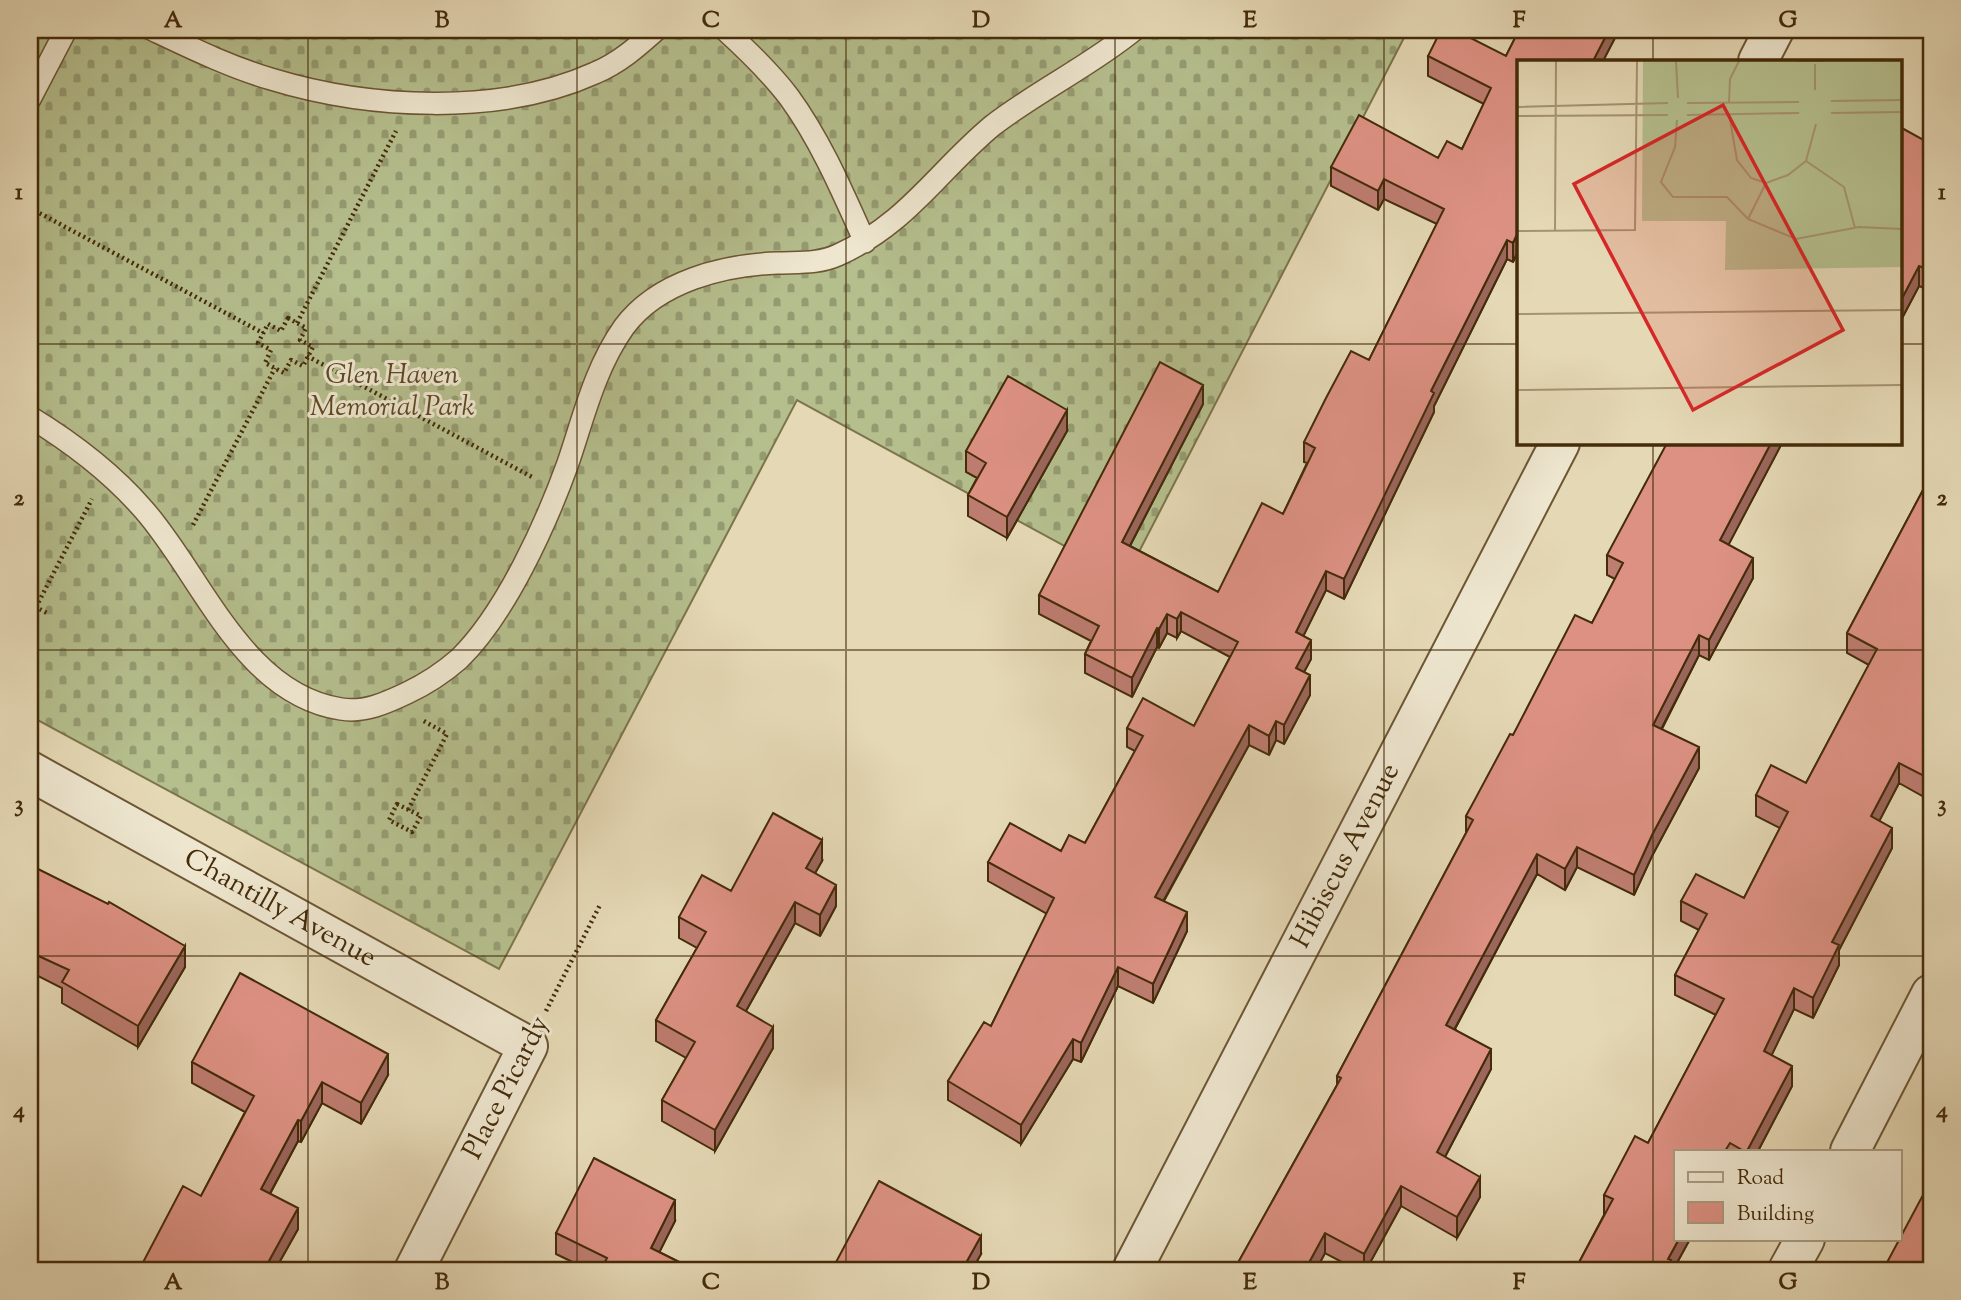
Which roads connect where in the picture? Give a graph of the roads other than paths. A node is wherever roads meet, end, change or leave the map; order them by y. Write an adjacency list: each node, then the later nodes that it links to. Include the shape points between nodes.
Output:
1 (66, 30): 8 (lane)
2 (153, 30): 3 (lane, via 271,79 341,96 412,102 495,99 550,89 610,66)
3 (656, 30)
4 (725, 30): 9 (lane, via 768,71 802,117)
5 (1133, 30): 9 (lane, via 989,129 905,212)
6 (1774, 30): 7 (street)
7 (1759, 60)
8 (30, 99)
9 (865, 242): 10 (lane, via 822,262 723,270 678,286 642,308 623,329 596,376 556,490 520,570 479,636 462,656 426,683 360,710 310,701 267,673 234,636 141,507 105,472)
10 (30, 417)
11 (1559, 444): 18 (street, Hibiscus Avenue)
12 (30, 771): 14 (street, Chantilly Avenue)
13 (1931, 993): 15 (street)
14 (528, 1046): 17 (street, Place Picardy)
15 (1851, 1150)
16 (1804, 1240): 19 (street)
17 (414, 1270)
18 (1132, 1270)
19 (1788, 1270)

